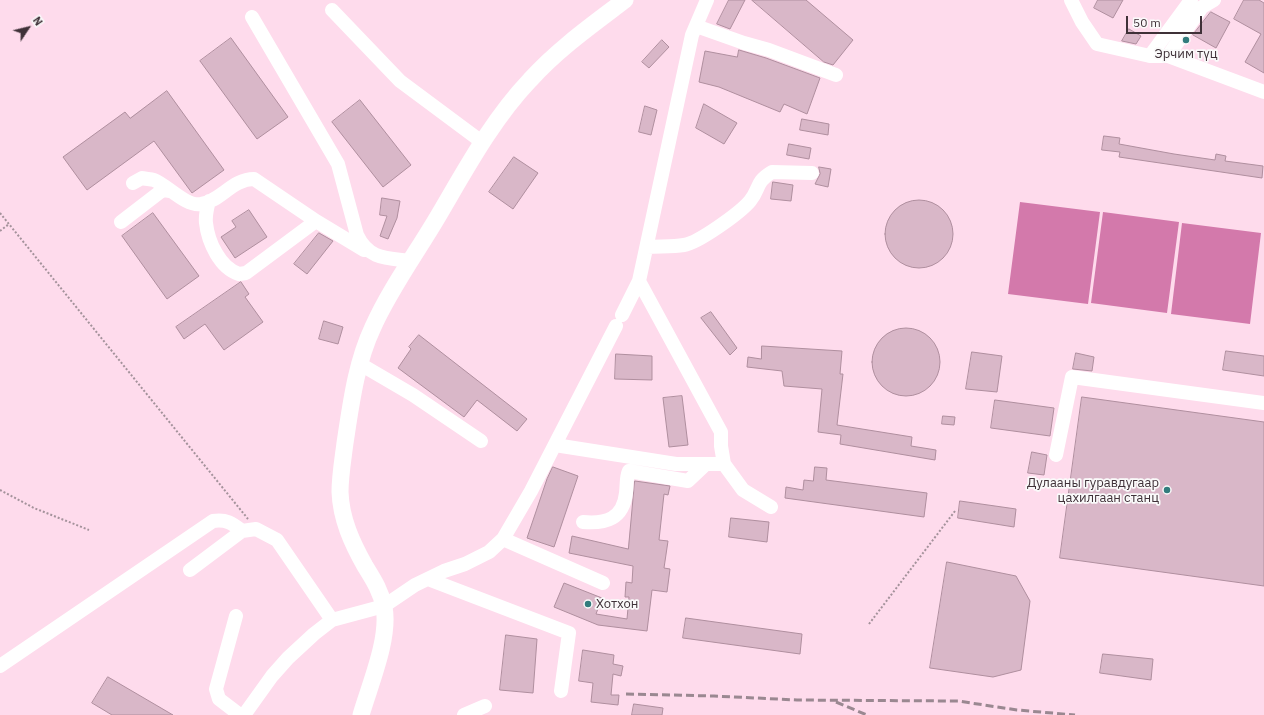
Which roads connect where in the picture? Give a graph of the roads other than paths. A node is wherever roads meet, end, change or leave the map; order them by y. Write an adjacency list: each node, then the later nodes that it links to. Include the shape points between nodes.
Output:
1 (625, 0): 13 (main road, via 543,66 515,96)
2 (708, 0): 8 (street)
3 (1072, 0): 9 (street, via 1082,22 1097,44)
4 (1192, 0): 9 (street)
5 (1214, 0): 10 (street, via 1202,7)
6 (332, 10): 13 (street, via 400,81)
7 (252, 17): 21 (street, via 338,164 356,235)
8 (696, 26): 11 (street); 20 (street, via 690,43)
9 (1150, 56): 10 (street)
10 (1168, 56): 12 (street)
11 (836, 75)
12 (1264, 92)
13 (482, 142): 22 (main road)
14 (812, 173): 20 (street, via 772,172 758,183 751,199 736,215 709,232 685,245)
15 (133, 183): 16 (street, via 142,178 155,181)
16 (170, 191): 17 (street, via 191,203 200,205); 19 (street, via 160,192)
17 (209, 201): 18 (street, via 237,183 254,179); 18 (street, via 206,223 210,241 224,266 239,274 246,273)
18 (316, 221): 21 (street)
19 (121, 222)
20 (647, 247): 23 (street)
21 (368, 252): 22 (street)
22 (411, 261): 24 (main road, via 373,325)
23 (639, 281): 27 (street); 30 (street, via 721,432)
24 (360, 364): 26 (street, via 413,395); 38 (main road, via 350,408 340,492 349,536 379,590)
25 (1264, 403): 28 (street, via 1072,377)
26 (481, 441)
27 (555, 445): 29 (street, via 676,464); 34 (street)
28 (1056, 455)
29 (706, 464): 30 (street); 32 (street, via 688,480 629,471 623,504 614,517 598,524)
30 (724, 464): 31 (street, via 743,490)
31 (771, 507)
32 (583, 522)
33 (249, 530): 35 (street); 40 (street, via 277,540); 41 (street, via 223,520 213,521)
34 (504, 539): 36 (street, via 489,552); 37 (street)
35 (190, 570)
36 (428, 579): 38 (street); 42 (street, via 569,633)
37 (603, 583)
38 (384, 606): 40 (street); 46 (main road, via 382,643)
39 (236, 616): 44 (street, via 216,689 219,699)
40 (332, 620): 45 (street, via 283,664)
41 (0, 666)
42 (561, 691)
43 (485, 706): 47 (street)
44 (240, 715)
45 (244, 715)
46 (361, 715)
47 (464, 715)

